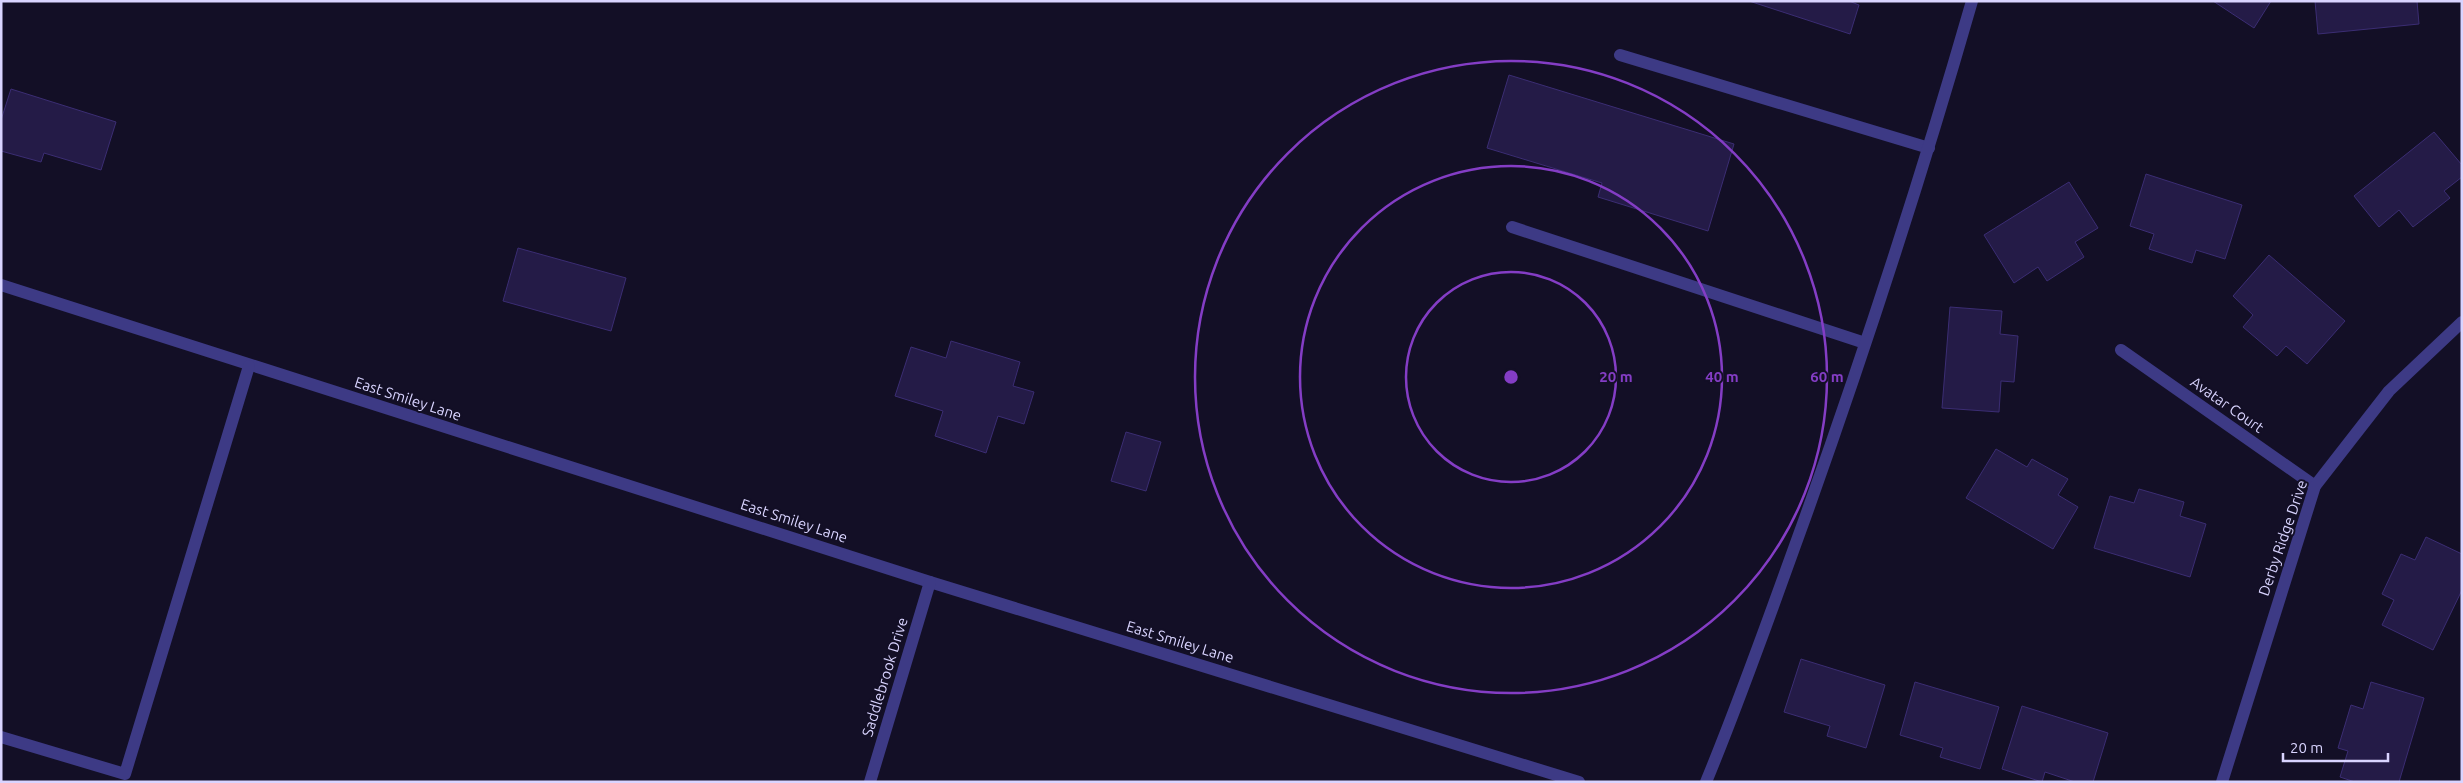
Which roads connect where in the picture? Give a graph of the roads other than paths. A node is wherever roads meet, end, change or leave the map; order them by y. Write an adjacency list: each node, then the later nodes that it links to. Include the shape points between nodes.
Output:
1 (1972, 1): 3 (street)
2 (1620, 55): 3 (street)
3 (1929, 148): 7 (street)
4 (1512, 226): 7 (street)
5 (1, 285): 9 (street, East Smiley Lane)
6 (2462, 322): 10 (street, Derby Ridge Drive, via 2389,391)
7 (1866, 343): 15 (street, via 1740,698)
8 (2121, 350): 10 (street, Avatar Court)
9 (249, 366): 11 (street, East Smiley Lane); 12 (street, via 125,774)
10 (2315, 486): 16 (street, Derby Ridge Drive)
11 (930, 582): 13 (street, Saddlebrook Drive); 14 (street, East Smiley Lane)
12 (1, 737)
13 (870, 782)
14 (1578, 782)
15 (1706, 782)
16 (2222, 782)

